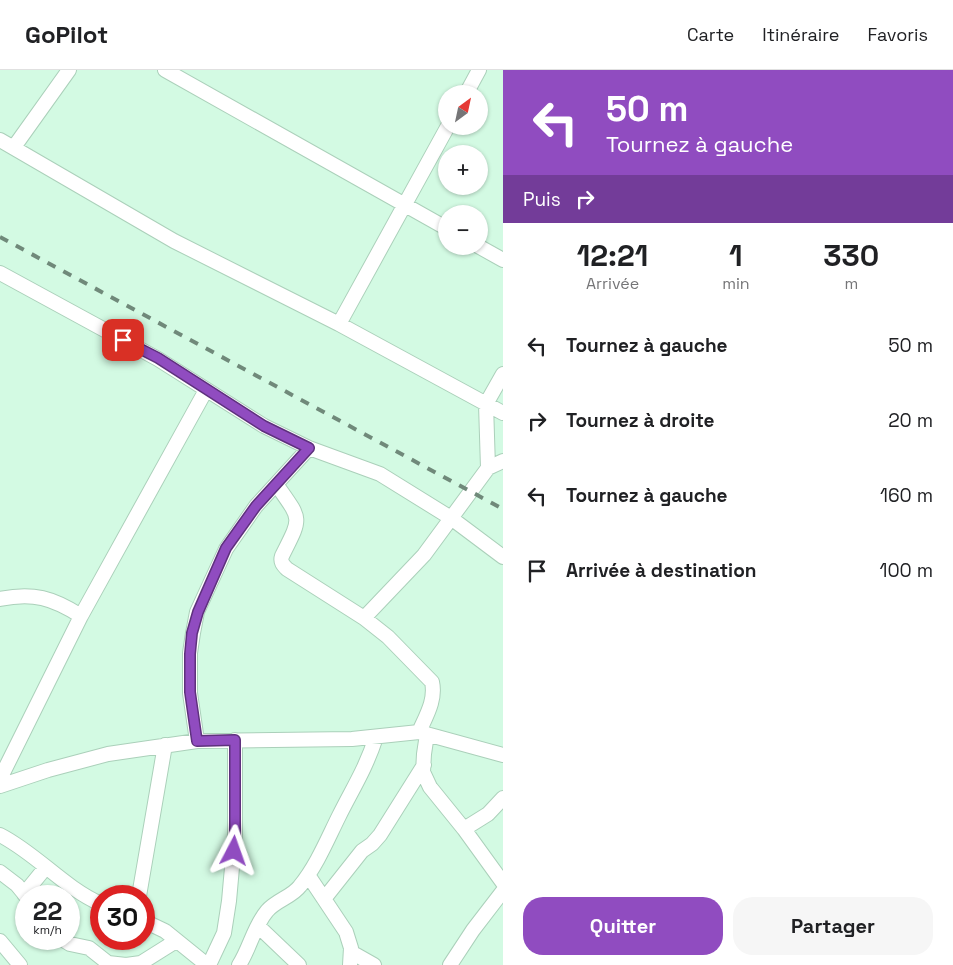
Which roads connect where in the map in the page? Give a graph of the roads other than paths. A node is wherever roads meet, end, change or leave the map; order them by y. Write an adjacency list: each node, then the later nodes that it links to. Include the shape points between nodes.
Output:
1 (69, 70): 7 (street)
2 (165, 70): 8 (street)
3 (480, 70): 4 (street)
4 (471, 85)
5 (443, 135): 8 (street)
6 (0, 140): 7 (street)
7 (14, 147): 13 (street, via 174,241)
8 (404, 204): 9 (street); 13 (street)
9 (438, 223)
10 (488, 252): 11 (street)
11 (503, 260)
12 (0, 274): 15 (street, via 158,358)
13 (338, 324): 16 (street)
14 (503, 374): 16 (street)
15 (206, 390): 18 (street, via 264,426); 25 (street)
16 (486, 404): 17 (street); 20 (street)
17 (503, 413)
18 (309, 448): 21 (street); 22 (street, via 380,474)
19 (503, 461): 20 (street)
20 (488, 468): 22 (street)
21 (276, 484): 26 (street, via 297,519 280,560 287,569); 30 (street, via 226,548 198,612 190,654 190,692)
22 (450, 518): 23 (street); 26 (street, via 424,555)
23 (503, 557)
24 (0, 599): 25 (street, via 39,596 66,606)
25 (81, 616): 34 (street)
26 (364, 618): 27 (street, via 388,637 432,682 433,699)
27 (423, 733): 28 (street); 32 (street); 33 (street)
28 (376, 737): 29 (street); 41 (street, via 357,785)
29 (235, 740): 30 (street); 56 (street, via 235,834 228,901 224,933)
30 (197, 741): 31 (street)
31 (165, 745): 35 (street, via 108,754); 45 (street)
32 (503, 755)
33 (424, 765): 37 (street, via 423,772 430,786); 48 (street, via 380,835 362,851)
34 (0, 779)
35 (0, 786)
36 (503, 798): 37 (street, via 488,814)
37 (464, 829): 42 (street)
38 (0, 835): 39 (street, via 29,852)
39 (46, 867): 44 (street); 47 (street)
40 (0, 872): 43 (street)
41 (308, 875): 48 (street); 50 (street, via 299,888 267,910)
42 (503, 883)
43 (17, 885)
44 (32, 885)
45 (141, 885)
46 (503, 891): 60 (street)
47 (90, 899)
48 (324, 899): 54 (street, via 346,932)
49 (155, 925): 51 (street)
50 (258, 926): 57 (street); 58 (street)
51 (176, 940): 53 (street, via 141,963 126,965 108,963 89,948); 56 (street)
52 (0, 941): 55 (street)
53 (80, 946)
54 (350, 958): 59 (street)
55 (20, 965)
56 (208, 965)
57 (239, 965)
58 (300, 965)
59 (374, 965)
60 (450, 965)

